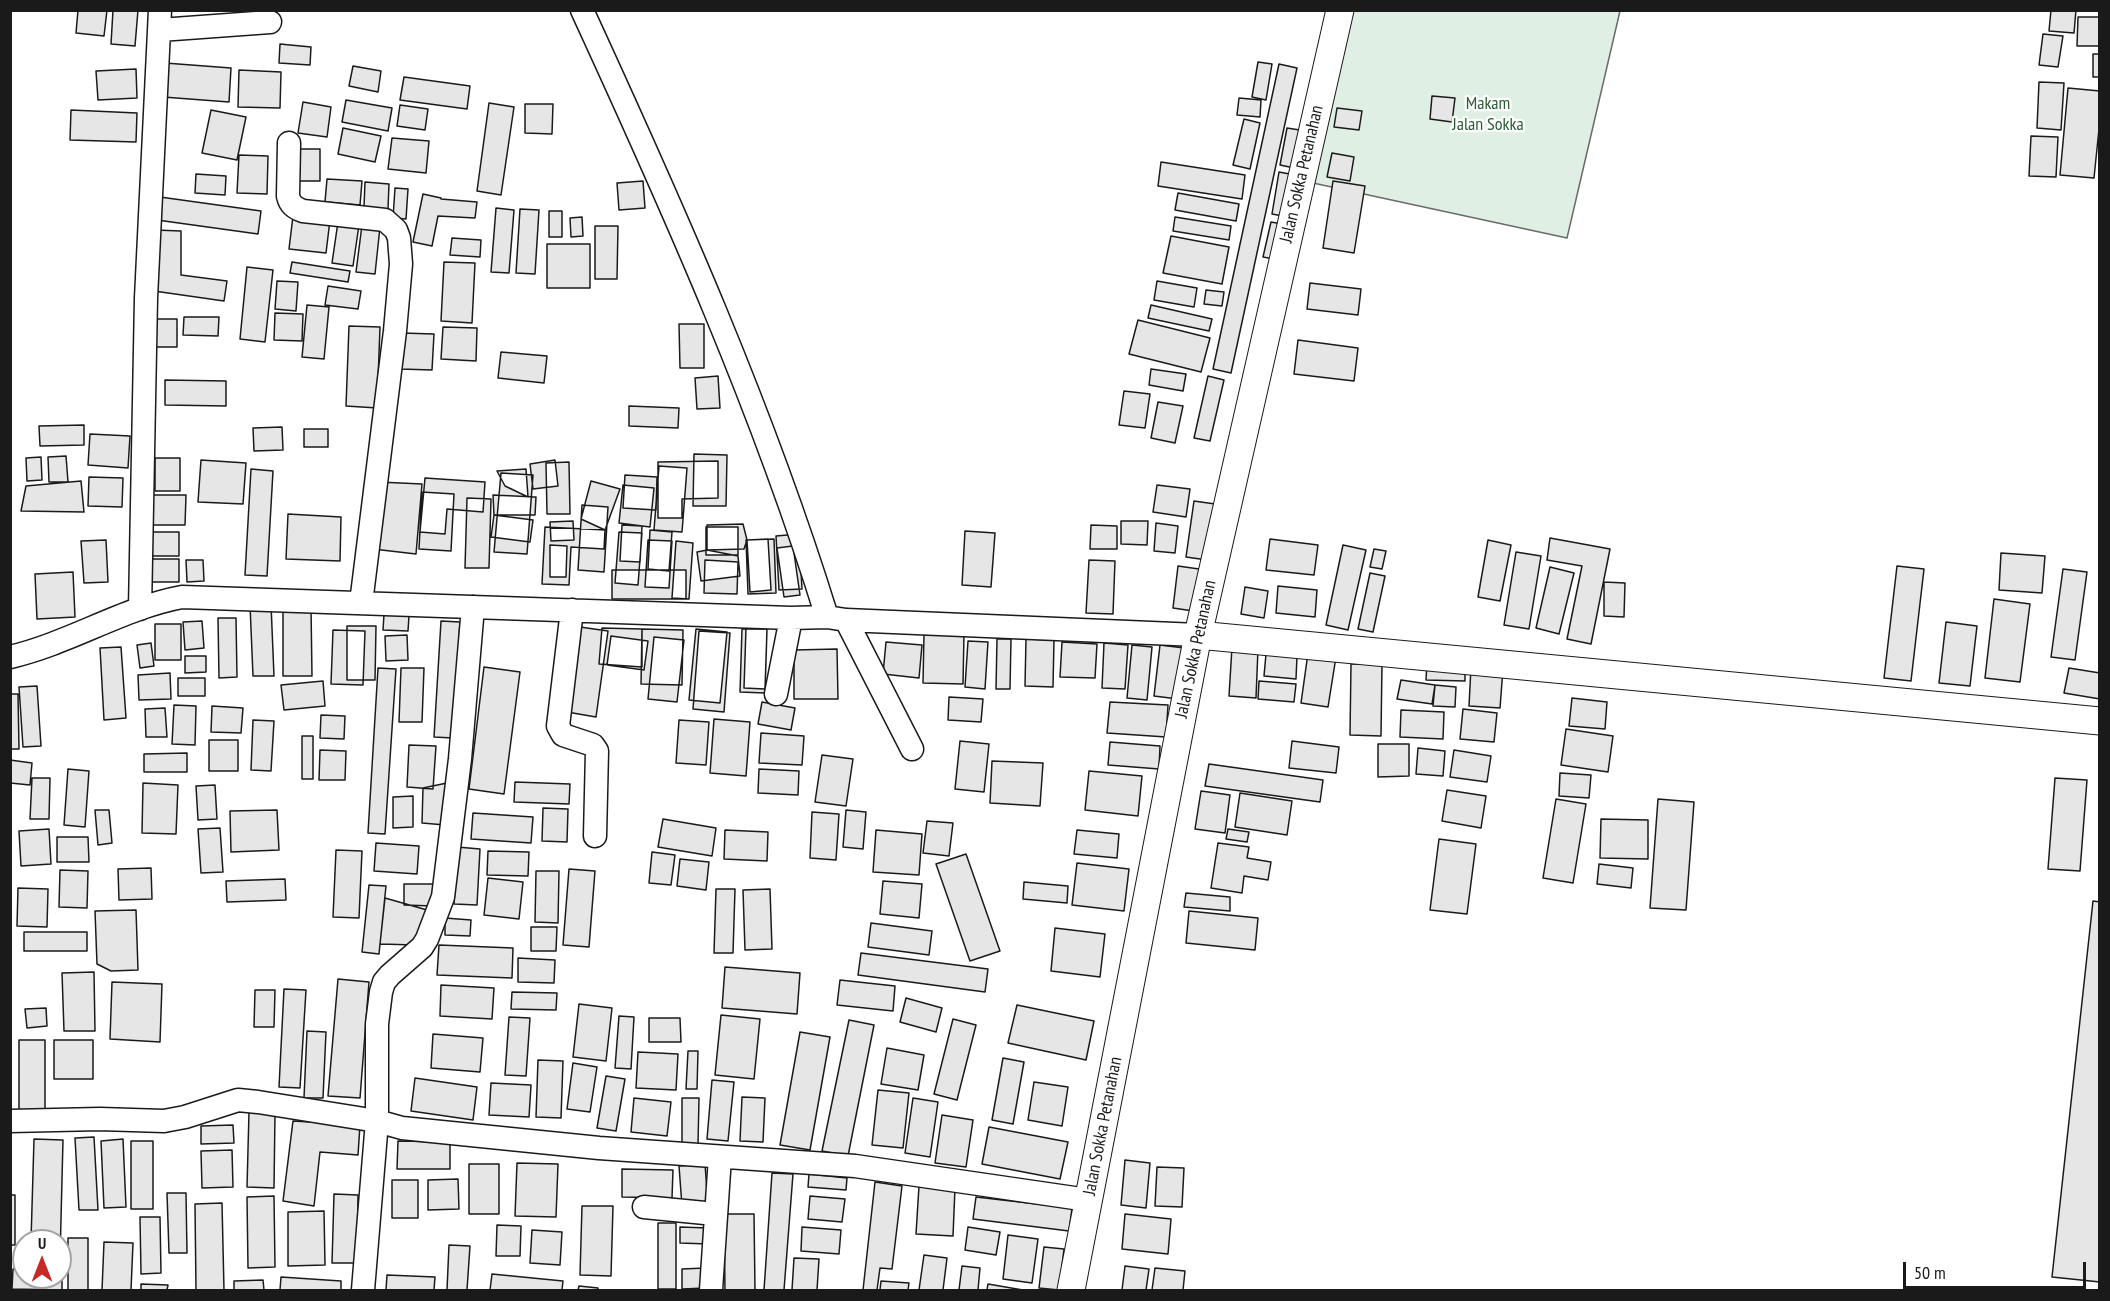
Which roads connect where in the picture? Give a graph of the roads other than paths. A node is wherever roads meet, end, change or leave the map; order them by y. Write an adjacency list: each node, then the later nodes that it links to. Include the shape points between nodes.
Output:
1 (582, 10): 11 (street, via 749,391 800,532)
2 (1340, 10): 12 (street, Jalan Sokka Petanahan)
3 (160, 20): 4 (street); 8 (street, via 146,298)
4 (270, 22)
5 (289, 143): 6 (street, via 287,188 290,202 296,208 385,220 399,238 401,264 395,331)
6 (361, 603): 7 (street); 8 (street, via 182,597)
7 (473, 607): 9 (street); 19 (street, via 443,897 422,947 390,975 381,992 377,1024)
8 (140, 609): 13 (street, via 49,646)
9 (572, 610): 10 (street); 17 (street, via 558,726 563,735 593,745 597,751)
10 (791, 618): 11 (street); 14 (street)
11 (837, 618): 12 (street); 16 (street)
12 (1198, 635): 15 (street); 21 (street, Jalan Sokka Petanahan)
13 (10, 657)
14 (776, 694)
15 (2100, 721)
16 (912, 749)
17 (595, 836)
18 (10, 1121): 19 (street, via 164,1121 238,1100)
19 (377, 1121): 20 (street, via 402,1128); 24 (street)
20 (720, 1157): 21 (street, via 855,1166); 23 (street)
21 (1088, 1200): 26 (street, Jalan Sokka Petanahan)
22 (644, 1207): 23 (street)
23 (715, 1214): 25 (street)
24 (363, 1290)
25 (711, 1290)
26 (1071, 1290)

